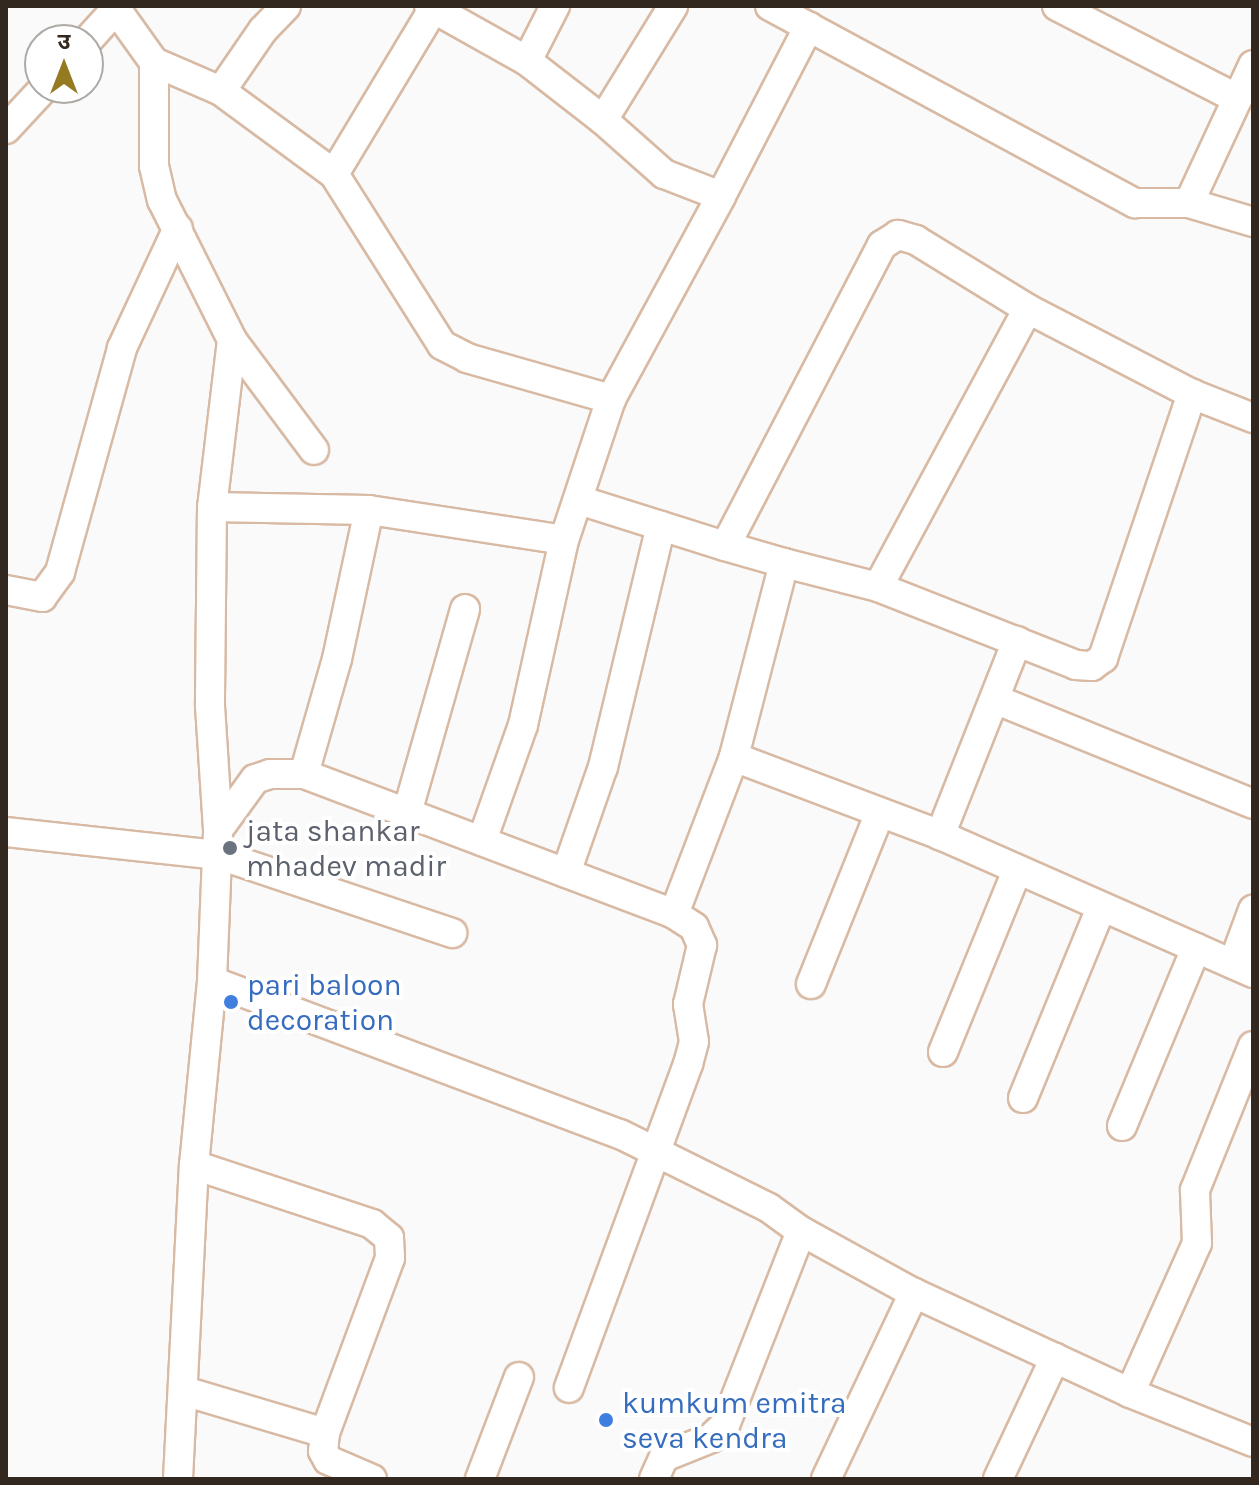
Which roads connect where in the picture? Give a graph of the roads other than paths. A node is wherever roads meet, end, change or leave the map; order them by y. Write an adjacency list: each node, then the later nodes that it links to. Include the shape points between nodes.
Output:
1 (286, 6): 13 (street)
2 (555, 6): 10 (street)
3 (673, 6): 16 (street)
4 (770, 6): 9 (street)
5 (1057, 6): 14 (street)
6 (118, 8): 8 (street); 11 (street)
7 (431, 8): 10 (street); 18 (street)
8 (103, 24)
9 (809, 26): 19 (street); 20 (street, via 1135,203)
10 (527, 61): 16 (street)
11 (154, 62): 13 (street); 22 (street, via 154,166 162,200)
12 (1253, 65): 14 (street)
13 (221, 91): 18 (street)
14 (1238, 99): 20 (street)
15 (29, 104): 17 (street)
16 (603, 120): 19 (street, via 664,174)
17 (6, 129)
18 (334, 174): 26 (street, via 442,345 467,358)
19 (721, 196): 26 (street)
20 (1189, 203): 21 (street)
21 (1253, 222)
22 (178, 228): 24 (street, via 202,287); 37 (street, via 122,348 60,572 42,597)
23 (1028, 309): 25 (street); 34 (street, via 916,240 898,235 882,245); 36 (street)
24 (232, 340): 28 (street); 30 (street)
25 (1192, 394): 27 (street); 39 (street, via 1103,658 1092,666 1076,665)
26 (611, 399): 29 (street)
27 (1253, 418)
28 (314, 450)
29 (582, 501): 32 (street); 33 (street)
30 (212, 507): 31 (street); 49 (street, via 210,706)
31 (369, 510): 33 (street); 42 (street, via 337,659)
32 (661, 526): 34 (street); 51 (street, via 603,767)
33 (564, 540): 48 (street, via 531,697)
34 (725, 546): 35 (street)
35 (784, 563): 36 (street); 41 (street)
36 (878, 587): 39 (street)
37 (6, 590)
38 (465, 609): 45 (street)
39 (1017, 641): 40 (street)
40 (997, 700): 43 (street); 47 (street)
41 (734, 757): 44 (street); 54 (street)
42 (304, 774): 45 (street); 49 (street, via 255,779)
43 (1253, 804)
44 (880, 812): 47 (street); 59 (street)
45 (407, 813): 48 (street)
46 (6, 832): 49 (street)
47 (940, 835): 50 (street)
48 (482, 841): 51 (street)
49 (218, 842): 55 (street); 58 (street)
50 (1017, 871): 52 (street); 61 (street)
51 (566, 873): 54 (street)
52 (1101, 908): 56 (street); 62 (street)
53 (1253, 910): 57 (street)
54 (674, 914): 64 (street, via 694,927 702,945 688,1004 694,1042)
55 (452, 933)
56 (1196, 948): 57 (street); 63 (street)
57 (1243, 968)
58 (212, 981): 64 (street, via 620,1134); 65 (street)
59 (811, 984)
60 (1253, 1046): 72 (street, via 1195,1190 1197,1243)
61 (943, 1052)
62 (1023, 1098)
63 (1122, 1126)
64 (656, 1154): 66 (street, via 769,1208); 70 (street)
65 (194, 1165): 71 (street); 73 (street, via 372,1224 389,1238 390,1258)
66 (801, 1231): 67 (street); 78 (street, via 725,1425 711,1438 664,1457)
67 (914, 1293): 68 (street); 79 (street)
68 (1055, 1358): 72 (street); 80 (street)
69 (519, 1377): 77 (street)
70 (569, 1388)
71 (184, 1391): 73 (street); 75 (street)
72 (1130, 1393): 74 (street)
73 (325, 1433): 76 (street, via 328,1460)
74 (1253, 1442)
75 (178, 1479)
76 (372, 1479)
77 (480, 1479)
78 (654, 1479)
79 (826, 1479)
80 (998, 1479)

